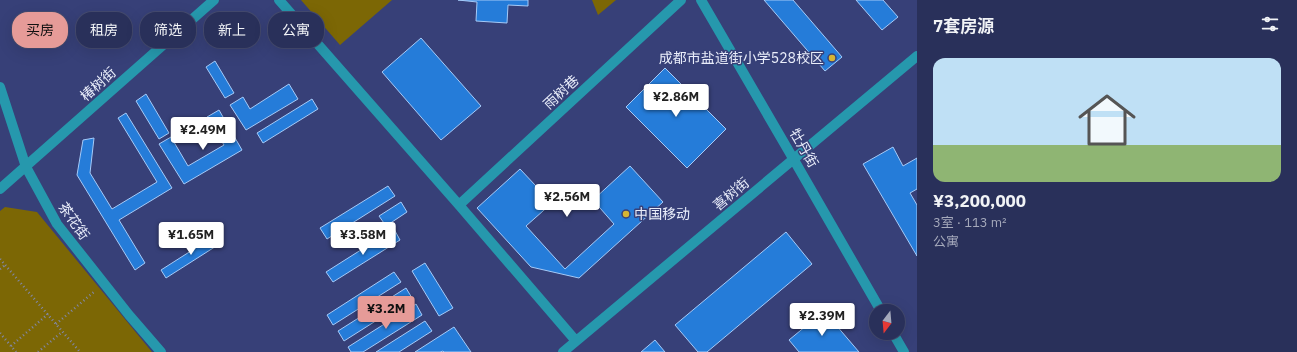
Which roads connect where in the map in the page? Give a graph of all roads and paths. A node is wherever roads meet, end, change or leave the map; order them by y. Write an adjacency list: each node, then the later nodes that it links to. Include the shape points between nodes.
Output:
1 (214, 0): 8 (street, 椿树街)
2 (279, 0): 10 (street)
3 (681, 0): 10 (street, 雨树巷)
4 (701, 0): 7 (street, 牡丹街)
5 (917, 56): 7 (street, 喜树街)
6 (0, 87): 8 (street, 茶花街)
7 (794, 160): 15 (street, 牡丹街); 21 (street, 喜树街)
8 (26, 167): 9 (street, 椿树街); 26 (street, 茶花街, via 57,224)
9 (0, 189)
10 (459, 205): 21 (street)
11 (0, 260): 12 (path)
12 (5, 265): 13 (path); 16 (path)
13 (0, 269)
14 (99, 288): 17 (path)
15 (877, 304)
16 (48, 314): 17 (path); 22 (path)
17 (56, 324): 18 (path)
18 (62, 332): 24 (path); 25 (path)
19 (0, 333): 22 (path)
20 (897, 340): 28 (street)
21 (576, 342): 27 (street, 喜树街)
22 (11, 346): 23 (path)
23 (16, 352)
24 (38, 352)
25 (80, 352)
26 (161, 352)
27 (563, 352)
28 (904, 352)

